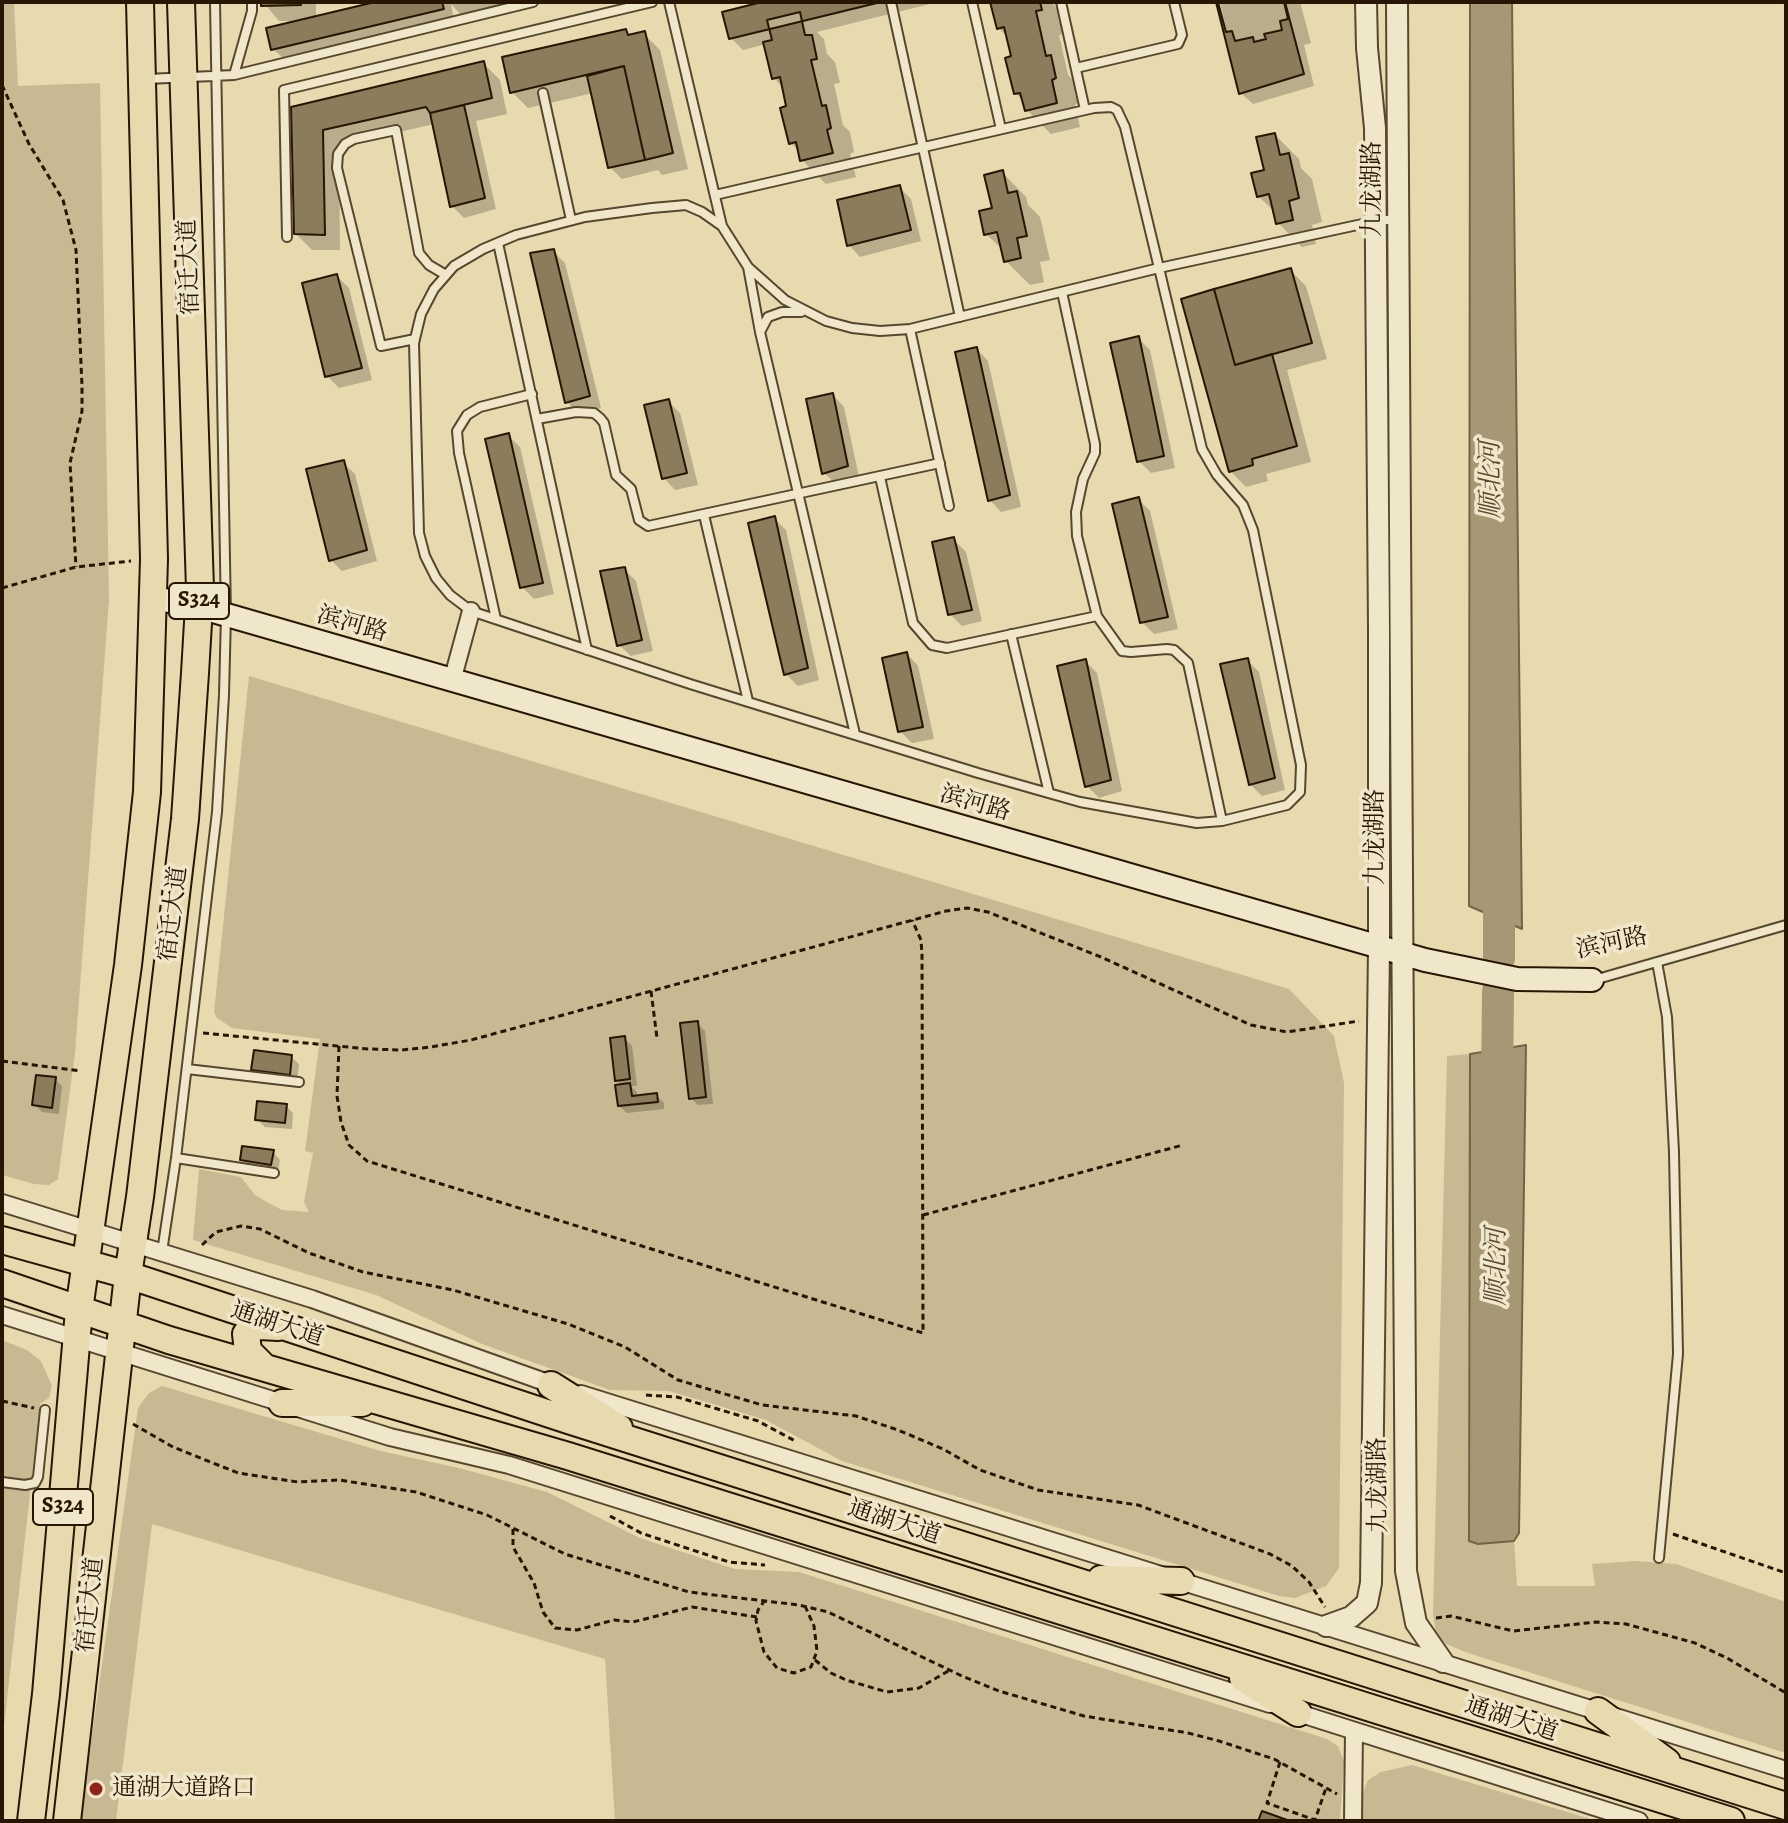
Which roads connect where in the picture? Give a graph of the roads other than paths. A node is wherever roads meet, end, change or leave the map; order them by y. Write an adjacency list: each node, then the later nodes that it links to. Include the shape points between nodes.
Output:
1 (140, 2): 18 (main road, 宿迁大道 / S324)
2 (181, 2): 17 (main road, 宿迁大道 / S324)
3 (215, 2): 15 (lane)
4 (252, 2): 16 (lane)
5 (533, 2): 16 (lane)
6 (652, 2): 28 (lane, via 284,90)
7 (669, 2): 23 (lane)
8 (891, 2): 22 (lane)
9 (972, 2): 21 (lane)
10 (1061, 2): 14 (lane)
11 (1174, 2): 14 (lane, via 1182,35 1178,44)
12 (1366, 2): 26 (street, 九龙湖路)
13 (1397, 2): 24 (street, 九龙湖路)
14 (1076, 68): 20 (lane)
15 (217, 75): 16 (lane); 17 (lane); 49 (lane)
16 (234, 75)
17 (184, 77): 18 (lane); 47 (main road, 宿迁大道 / S324)
18 (142, 79): 46 (main road, 宿迁大道 / S324)
19 (543, 93): 25 (lane)
20 (1085, 110): 21 (lane); 31 (lane, via 1111,107 1122,117)
21 (1001, 129): 22 (lane)
22 (922, 148): 23 (lane); 35 (lane)
23 (715, 195): 27 (lane)
24 (1399, 219): 26 (lane); 61 (street, 九龙湖路)
25 (571, 220): 27 (lane, via 686,205); 29 (lane)
26 (1376, 221): 31 (lane); 60 (street, 九龙湖路)
27 (722, 226): 30 (lane)
28 (287, 237)
29 (498, 243): 32 (lane); 39 (lane)
30 (748, 267): 34 (lane); 37 (lane)
31 (1159, 268): 33 (lane); 58 (lane, via 1202,449 1243,505 1253,530 1301,765 1302,781 1287,805)
32 (446, 275): 38 (lane, via 421,314); 38 (lane, via 419,253 396,130 345,144 337,168 381,346)
33 (1062, 292): 35 (lane); 50 (lane, via 1095,444 1076,512)
34 (804, 312): 36 (lane, via 852,328); 37 (lane, via 768,317)
35 (960, 317): 36 (lane)
36 (910, 329): 41 (lane)
37 (760, 332): 43 (lane)
38 (415, 339): 48 (lane, via 419,533 436,578)
39 (532, 394): 40 (lane); 51 (lane, via 480,407 457,431)
40 (537, 419): 45 (lane, via 576,412 600,418 616,475 631,489 643,525); 53 (lane)
41 (940, 463): 42 (lane); 44 (lane)
42 (880, 477): 43 (lane); 52 (lane, via 913,623 924,639 947,648)
43 (799, 495): 45 (lane); 56 (lane)
44 (949, 506)
45 (704, 515): 55 (lane)
46 (154, 598): 47 (main road, 滨河路); 69 (main road, 宿迁大道 / S324, via 145,808)
47 (199, 607): 49 (main road, 滨河路); 71 (main road, 宿迁大道 / S324, via 185,819)
48 (471, 611): 51 (lane); 54 (street)
49 (226, 615): 54 (main road, 滨河路); 64 (lane, via 217,812)
50 (1097, 616): 52 (lane); 58 (lane, via 1122,651 1174,650 1188,663)
51 (496, 619): 53 (lane)
52 (1011, 634): 57 (lane)
53 (587, 650): 55 (lane)
54 (452, 681): 60 (main road, 滨河路)
55 (748, 701): 56 (lane)
56 (855, 734): 57 (lane)
57 (1049, 793): 58 (lane, via 1197,823)
58 (1222, 821)
59 (1786, 925): 62 (lane, 滨河路)
60 (1379, 947): 61 (main road, 滨河路); 92 (street, 九龙湖路, via 1371,1583 1367,1603 1351,1617)
61 (1402, 953): 63 (main road, 滨河路, via 1517,979); 94 (street, 九龙湖路, via 1408,1586 1419,1628)
62 (1657, 962): 63 (lane, 滨河路); 89 (lane, via 1671,1077 1678,1354)
63 (1592, 980)
64 (187, 1069): 65 (lane); 66 (lane)
65 (299, 1082)
66 (176, 1158): 67 (lane); 72 (lane)
67 (274, 1173)
68 (2, 1203): 69 (street)
69 (89, 1230): 71 (street); 73 (main road, 宿迁大道 / S324)
70 (2, 1240): 73 (main road, 通湖大道)
71 (132, 1244): 72 (street); 74 (main road, 宿迁大道 / S324)
72 (161, 1253): 83 (street, via 312,1299)
73 (85, 1262): 74 (main road, 通湖大道); 76 (main road, 宿迁大道 / S324)
74 (128, 1275): 78 (main road, 宿迁大道 / S324); 79 (main road, 通湖大道)
75 (2, 1283): 76 (main road, 通湖大道)
76 (79, 1310): 78 (main road, 通湖大道); 80 (main road, 宿迁大道 / S324)
77 (2, 1315): 80 (street)
78 (122, 1325): 81 (main road, 宿迁大道 / S324); 82 (main road, 通湖大道)
79 (282, 1327): 82 (main road, via 260,1326 246,1334 248,1351); 87 (main road, 通湖大道)
80 (77, 1338): 81 (street); 102 (main road, 宿迁大道 / S324)
81 (119, 1351): 84 (street); 103 (main road, 宿迁大道 / S324)
82 (264, 1367): 85 (main road, 通湖大道)
83 (551, 1385): 87 (main road); 91 (street)
84 (282, 1403): 85 (main road); 96 (street, via 390,1437 509,1465)
85 (385, 1403): 93 (main road, 通湖大道)
86 (45, 1410): 88 (lane, via 35,1483)
87 (642, 1443): 90 (main road, 通湖大道)
88 (2, 1482)
89 (1659, 1558)
90 (1070, 1578): 91 (main road); 99 (main road, 通湖大道)
91 (1181, 1581): 92 (street)
92 (1328, 1622): 94 (street)
93 (1213, 1659): 96 (main road); 105 (main road, 通湖大道)
94 (1443, 1662): 95 (street)
95 (1598, 1711): 98 (street); 99 (main road)
96 (1298, 1713): 97 (street)
97 (1354, 1731): 101 (street); 104 (street)
98 (1786, 1770)
99 (1686, 1775): 100 (main road, 通湖大道)
100 (1786, 1806)
101 (1628, 1819)
102 (31, 1821)
103 (67, 1821)
104 (1353, 1821)
105 (1731, 1821)

